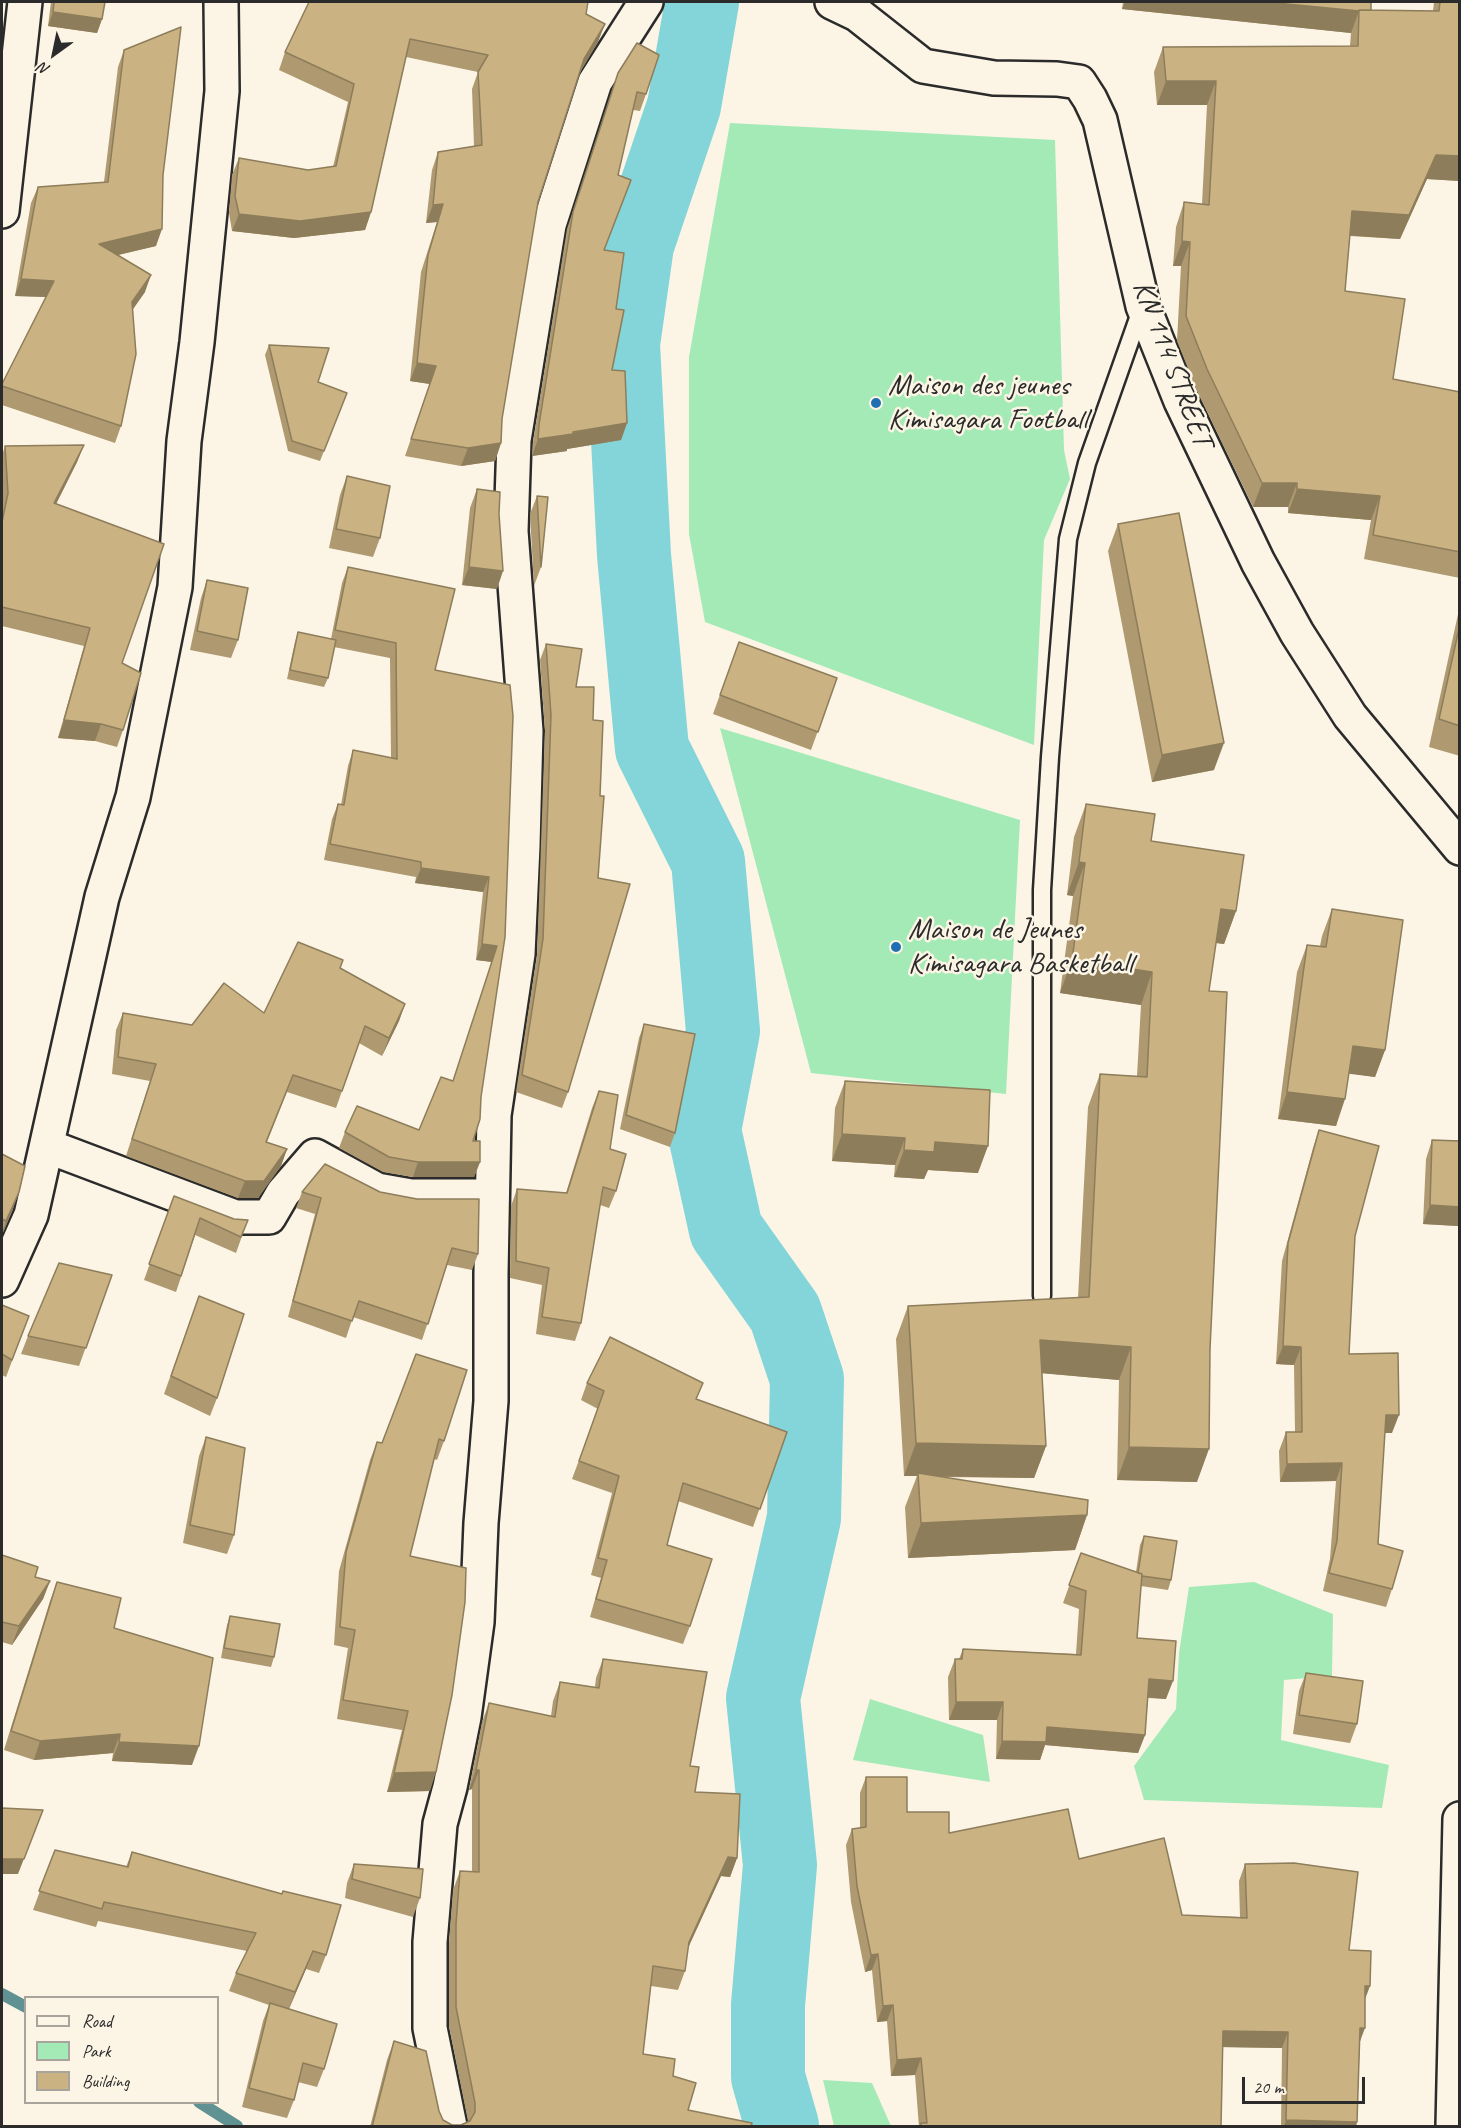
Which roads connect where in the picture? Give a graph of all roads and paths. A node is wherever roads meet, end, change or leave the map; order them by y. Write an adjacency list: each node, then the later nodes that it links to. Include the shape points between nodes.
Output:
1 (25, 2): 5 (street)
2 (221, 2): 8 (street, via 222,91 184,441 174,587 133,797 102,897)
3 (645, 2): 9 (street, via 595,82 549,225 514,440 511,531 526,731 523,846 518,954 494,1114)
4 (832, 2): 6 (street, KN 114 STREET, via 857,14 923,66 994,78 1079,82 1100,120)
5 (2, 211)
6 (1143, 306): 7 (street, KN 114 STREET, via 1180,401 1297,633 1350,716); 11 (lane, via 1087,463 1068,539 1042,890)
7 (1460, 848)
8 (47, 1146): 9 (street, via 235,1217 269,1217 283,1193 315,1156 377,1190 411,1196); 10 (street, via 31,1215)
9 (492, 1196): 13 (street, via 490,1401 477,1622 464,1717 440,1824 430,1942 430,2028)
10 (2, 1280)
11 (1042, 1296)
12 (1460, 1820): 14 (street)
13 (450, 2127)
14 (1453, 2127)

